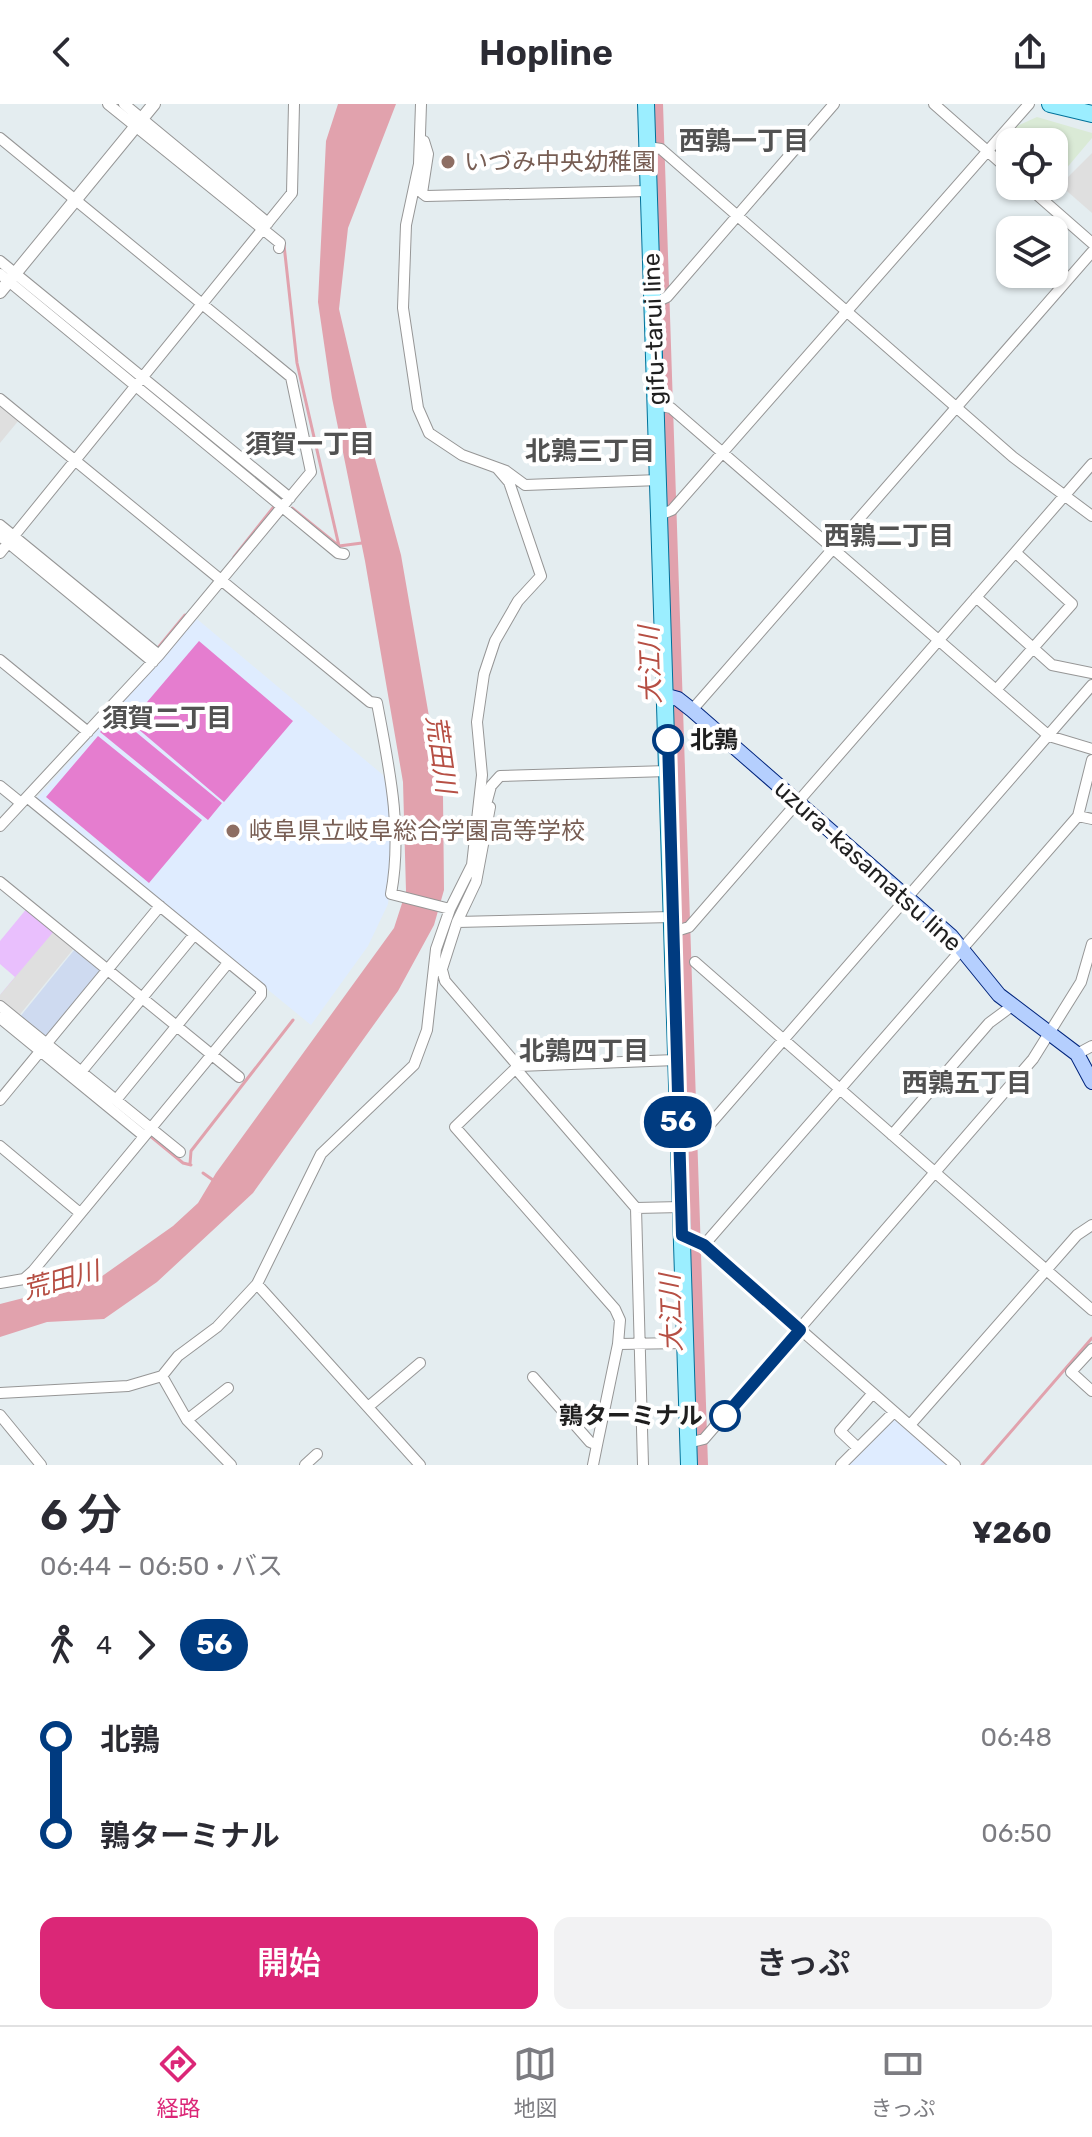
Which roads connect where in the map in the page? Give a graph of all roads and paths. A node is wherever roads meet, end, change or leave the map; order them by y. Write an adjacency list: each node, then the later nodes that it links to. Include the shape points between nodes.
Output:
1 (108, 104): 12 (street)
2 (124, 104): 12 (street)
3 (154, 104): 12 (street)
4 (294, 104): 22 (street, via 292,193)
5 (421, 104): 13 (street)
6 (646, 104): 15 (main road, gifu-tarui line)
7 (834, 104): 21 (street)
8 (934, 104): 16 (street)
9 (1029, 104): 16 (street)
10 (1050, 104): 11 (main road)
11 (1092, 114)
12 (138, 122): 19 (street); 22 (street)
13 (421, 131): 18 (street, via 428,154 422,180 426,196); 38 (street, via 403,281 418,408 429,433 444,445)
14 (0, 138): 19 (street)
15 (653, 148): 18 (main road, gifu-tarui line); 21 (street)
16 (987, 151): 17 (street); 30 (street)
17 (996, 159)
18 (649, 191): 28 (main road, gifu-tarui line)
19 (75, 200): 27 (street); 29 (street)
20 (1043, 200): 23 (street)
21 (738, 216): 28 (street); 30 (street)
22 (266, 226): 24 (street); 29 (street)
23 (1092, 243)
24 (279, 248)
25 (1092, 252): 34 (street)
26 (0, 261): 27 (street)
27 (6, 280): 31 (street)
28 (660, 301): 33 (main road, gifu-tarui line)
29 (204, 304): 31 (street); 41 (street, via 291,377 311,472)
30 (845, 312): 34 (street); 35 (street)
31 (140, 382): 36 (street); 41 (street)
32 (0, 399): 36 (street)
33 (664, 406): 35 (street); 39 (main road, gifu-tarui line)
34 (956, 407): 40 (street); 46 (street)
35 (723, 454): 42 (street); 46 (street)
36 (76, 460): 45 (street); 50 (street)
37 (1092, 464): 40 (street)
38 (497, 468): 39 (street, via 529,486); 74 (street, via 509,482 541,576 518,601 484,674 477,722 482,775)
39 (659, 480): 42 (main road, gifu-tarui line)
40 (1065, 495): 43 (street); 48 (street)
41 (286, 502): 49 (street); 50 (street)
42 (666, 513): 59 (main road, gifu-tarui line)
43 (1092, 516)
44 (0, 525): 45 (street)
45 (7, 538): 47 (street); 54 (street)
46 (831, 550): 52 (street); 60 (street)
47 (0, 553)
48 (1016, 553): 51 (street); 53 (street, via 1072,604)
49 (344, 554)
50 (223, 581): 54 (street); 78 (street, via 377,703 395,812 397,864 391,894)
51 (976, 597): 52 (street); 53 (street)
52 (937, 641): 58 (street); 70 (street)
53 (1033, 648): 56 (street, via 1052,665); 58 (street)
54 (156, 659): 61 (street)
55 (0, 660): 61 (street)
56 (1092, 673)
57 (1092, 685): 62 (street)
58 (996, 690): 62 (street)
59 (672, 697): 60 (main road, uzura-kasamatsu line); 65 (main road, gifu-tarui line)
60 (692, 710): 70 (main road, uzura-kasamatsu line)
61 (88, 732): 69 (street)
62 (1049, 736): 63 (street); 76 (street)
63 (1092, 749)
64 (1092, 760): 71 (street)
65 (668, 771): 66 (street, via 500,776); 80 (main road, gifu-tarui line)
66 (494, 782): 74 (street); 79 (street, via 476,882)
67 (0, 786): 69 (street)
68 (0, 794): 69 (street)
69 (22, 803): 73 (street); 77 (street)
70 (798, 803): 76 (main road, uzura-kasamatsu line); 80 (street)
71 (1078, 816): 72 (street); 84 (street)
72 (1092, 819)
73 (0, 826)
74 (478, 829): 78 (street, via 472,865)
75 (0, 882): 87 (street)
76 (907, 898): 84 (main road, uzura-kasamatsu line); 95 (street)
77 (160, 906): 82 (street); 87 (street)
78 (446, 908): 81 (street)
79 (457, 922): 80 (street); 88 (street)
80 (678, 927): 100 (main road, gifu-tarui line)
81 (441, 933): 88 (street); 121 (street, via 427,1030 414,1065 321,1154)
82 (194, 935): 86 (street); 89 (street)
83 (1092, 944): 94 (street, via 1081,982)
84 (963, 950): 91 (main road, uzura-kasamatsu line); 105 (street)
85 (695, 962): 95 (street)
86 (228, 963): 93 (street); 99 (street, via 261,989 261,995)
87 (107, 970): 89 (street); 97 (street)
88 (441, 972): 101 (street)
89 (143, 999): 93 (street); 102 (street)
90 (0, 1006): 97 (street)
91 (1012, 1006): 94 (main road, uzura-kasamatsu line); 110 (street, via 989,1023)
92 (0, 1018): 97 (street)
93 (177, 1026): 99 (street); 107 (street)
94 (1050, 1036): 98 (main road, uzura-kasamatsu line); 113 (street)
95 (783, 1040): 105 (street); 108 (street)
96 (1092, 1046): 98 (street)
97 (44, 1048): 102 (street); 106 (street); 109 (street)
98 (1077, 1054): 104 (main road, uzura-kasamatsu line)
99 (212, 1055): 103 (street); 109 (street)
100 (676, 1060): 101 (street); 114 (main road, gifu-tarui line)
101 (517, 1068): 115 (street); 125 (street, via 455,1127 615,1309 620,1320)
102 (81, 1072): 107 (street)
103 (239, 1077)
104 (1092, 1082)
105 (840, 1090): 110 (street); 118 (street)
106 (0, 1100)
107 (116, 1100): 109 (street)
108 (705, 1130)
109 (148, 1132): 112 (street); 116 (street)
110 (892, 1135): 113 (street)
111 (0, 1146): 116 (street)
112 (180, 1152)
113 (937, 1175): 119 (street); 123 (street)
114 (681, 1207): 115 (street); 118 (main road, gifu-tarui line)
115 (636, 1208): 126 (street)
116 (80, 1213): 120 (street, via 24,1279)
117 (1092, 1225): 119 (street)
118 (693, 1238): 123 (street); 124 (main road, gifu-tarui line)
119 (1046, 1270): 122 (street); 139 (street)
120 (0, 1283)
121 (257, 1284): 129 (street); 135 (street)
122 (1092, 1310)
123 (800, 1330): 134 (street); 140 (street)
124 (685, 1343): 126 (street); 140 (main road, gifu-tarui line)
125 (618, 1344): 126 (street); 141 (street)
126 (639, 1344): 149 (street)
127 (1092, 1349): 132 (street, via 1071,1372)
128 (420, 1363): 135 (street)
129 (162, 1376): 133 (street, via 128,1386); 138 (street)
130 (533, 1377): 141 (street)
131 (228, 1388): 138 (street)
132 (1092, 1391)
133 (0, 1393)
134 (873, 1393): 136 (street); 142 (street, via 840,1431)
135 (368, 1407): 147 (street)
136 (894, 1412): 139 (street); 142 (street)
137 (0, 1415): 144 (street)
138 (187, 1420): 145 (street)
139 (910, 1425): 152 (street)
140 (696, 1442): 150 (main road, gifu-tarui line)
141 (597, 1445): 148 (street)
142 (858, 1448): 151 (street)
143 (317, 1454): 146 (street)
144 (41, 1465)
145 (231, 1465)
146 (305, 1465)
147 (420, 1465)
148 (593, 1465)
149 (643, 1465)
150 (689, 1465)
151 (841, 1465)
152 (955, 1465)

